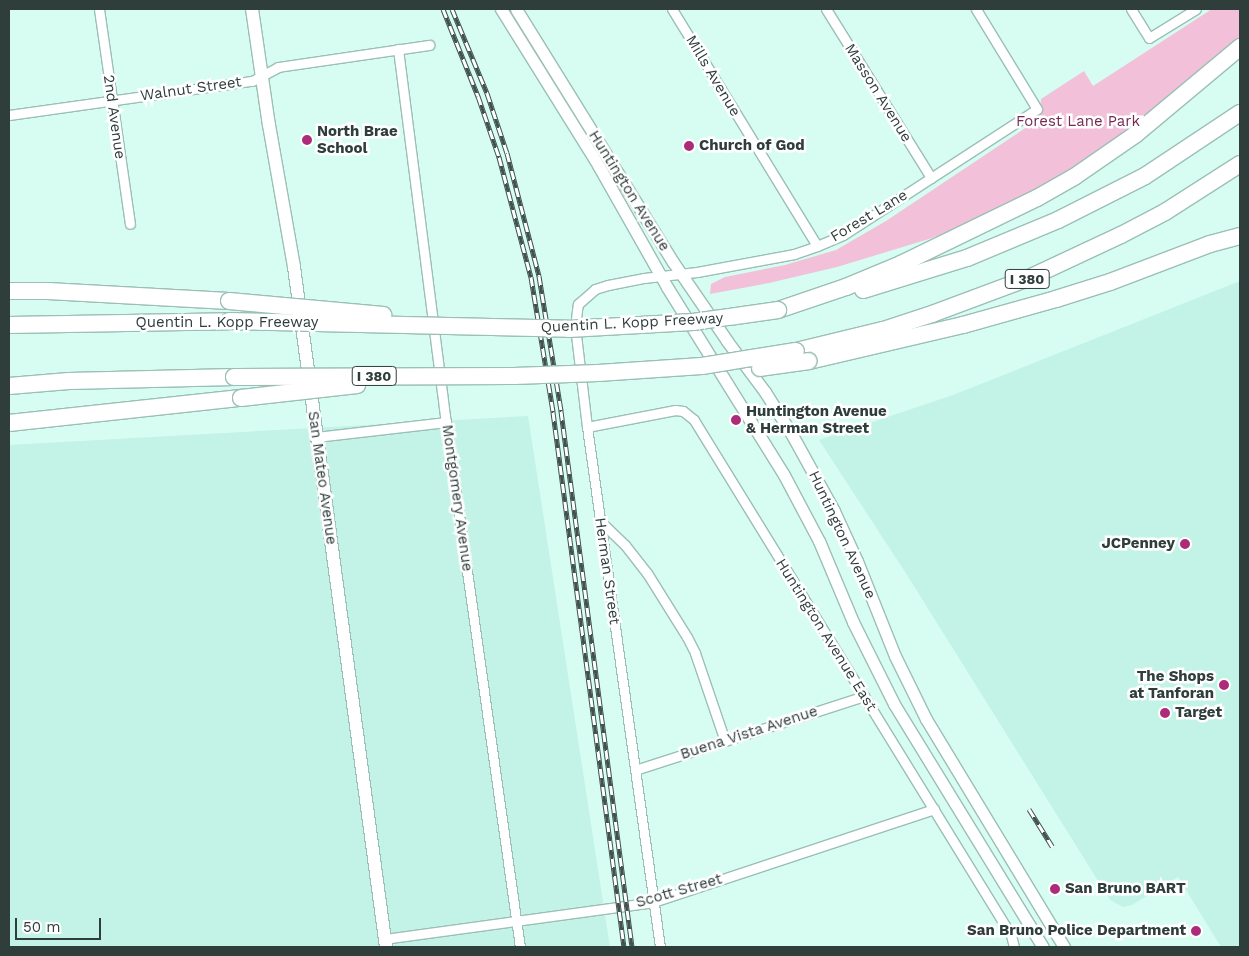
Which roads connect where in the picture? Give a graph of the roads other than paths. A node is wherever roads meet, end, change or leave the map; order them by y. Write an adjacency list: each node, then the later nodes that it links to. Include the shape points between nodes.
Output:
1 (99, 9): 14 (street, 2nd Avenue)
2 (252, 9): 13 (main road, San Mateo Avenue)
3 (515, 9): 9 (street); 22 (street, Huntington Avenue)
4 (672, 9): 21 (street, Mills Avenue)
5 (826, 9): 18 (street, Masson Avenue)
6 (976, 9): 18 (street, Forest Lane, via 1037,109)
7 (1131, 9): 8 (street, via 1149,38)
8 (1196, 9)
9 (503, 12): 23 (street, Huntington Avenue, via 598,164)
10 (428, 44): 12 (street, Walnut Street)
11 (1240, 47): 25 (highway, via 1136,134 1074,177 901,264)
12 (398, 49): 13 (street, Walnut Street, via 278,67); 31 (street, Montgomery Avenue)
13 (261, 76): 14 (street, Walnut Street, via 252,81); 34 (main road, San Mateo Avenue, via 294,267)
14 (111, 100): 16 (street, Walnut Street); 19 (street, 2nd Avenue)
15 (1240, 113): 25 (highway, Quentin L. Kopp Freeway, via 1145,176 1103,199 1012,240 920,274)
16 (9, 115)
17 (1240, 164): 28 (highway, I 380, via 1156,216 1076,258 932,314)
18 (931, 178): 21 (street, Forest Lane, via 843,234)
19 (130, 224)
20 (1240, 236): 28 (highway, via 1110,282 954,327)
21 (817, 246): 22 (street, Forest Lane, via 794,254)
22 (681, 274): 23 (street, Herman Street); 47 (street, Huntington Avenue, via 765,392 814,472 926,719)
23 (661, 276): 33 (street, Herman Street, via 595,289 578,304 575,327); 46 (street, Huntington Avenue, via 784,475 819,541 853,622 896,709)
24 (9, 292): 27 (highway, bridge, via 48,291 229,301)
25 (778, 310): 27 (highway, Quentin L. Kopp Freeway, bridge, via 693,322 574,329)
26 (9, 325): 27 (highway, Quentin L. Kopp Freeway, bridge, via 229,322)
27 (517, 328)
28 (802, 356): 29 (highway, I 380, bridge, via 727,371)
29 (514, 376): 30 (highway, I 380, bridge, via 234,377 69,381); 32 (highway, bridge, via 373,383)
30 (9, 386)
31 (446, 422): 34 (street); 41 (street, Montgomery Avenue)
32 (9, 423)
33 (587, 427): 35 (street, Herman Street); 36 (street, Huntington Avenue East, via 675,410 683,411 694,420)
34 (316, 437): 42 (main road, San Mateo Avenue)
35 (600, 521): 37 (street, via 648,573 687,637); 38 (street, Herman Street)
36 (864, 696): 37 (street, Buena Vista Avenue); 39 (street, Huntington Avenue East)
37 (725, 741): 38 (street, Buena Vista Avenue)
38 (634, 770): 40 (street, Herman Street)
39 (934, 809): 40 (street, Scott Street); 45 (street, Huntington Avenue East, via 1011,935)
40 (653, 902): 41 (street, Scott Street); 44 (street, Herman Street)
41 (516, 921): 42 (street, Scott Street); 43 (street, Montgomery Avenue)
42 (385, 943)
43 (520, 947)
44 (660, 947)
45 (1014, 947)
46 (1042, 947)
47 (1064, 947)

